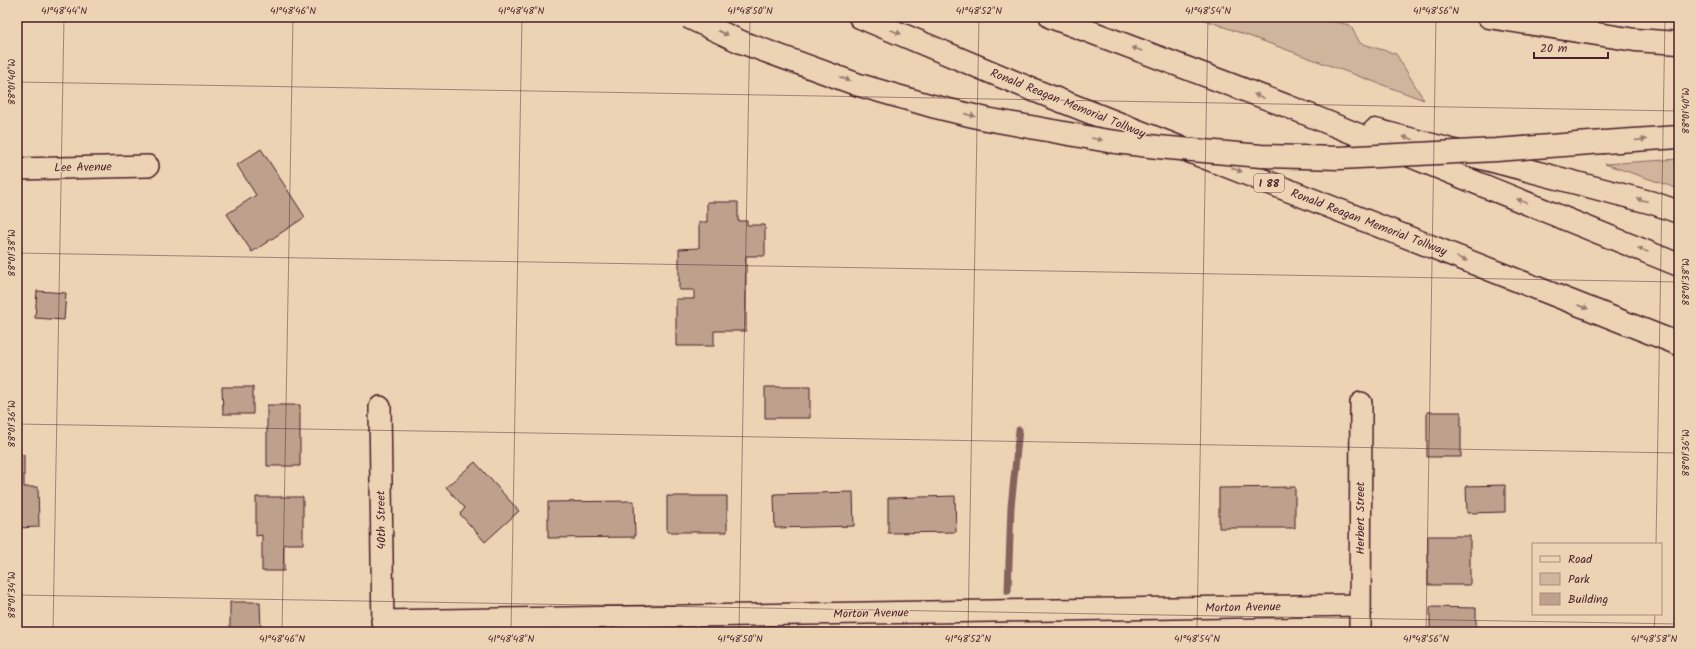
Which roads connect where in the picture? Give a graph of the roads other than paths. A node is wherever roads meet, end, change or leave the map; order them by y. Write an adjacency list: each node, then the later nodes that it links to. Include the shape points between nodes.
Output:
1 (688, 17): 7 (highway, one-way to 7, bridge, via 741,42 859,85 986,119 1115,142 1261,156 1339,158)
2 (860, 17): 12 (highway, Ronald Reagan Memorial Tollway / I 88, one-way to 12, via 1031,89)
3 (1052, 17): 6 (highway, one-way to 3)
4 (1489, 17): 5 (highway, via 1635,40)
5 (1679, 43)
6 (1287, 106): 10 (highway, one-way to 6); 11 (highway, one-way to 6)
7 (1679, 137)
8 (148, 166): 9 (street, Lee Avenue)
9 (17, 169)
10 (1679, 212)
11 (1679, 265)
12 (1679, 344)
13 (1361, 403): 15 (street, Herbert Street)
14 (380, 407): 16 (street, 40th Street)
15 (1360, 605): 16 (street, Morton Avenue); 17 (street, Herbert Street)
16 (382, 626)
17 (1360, 632)

